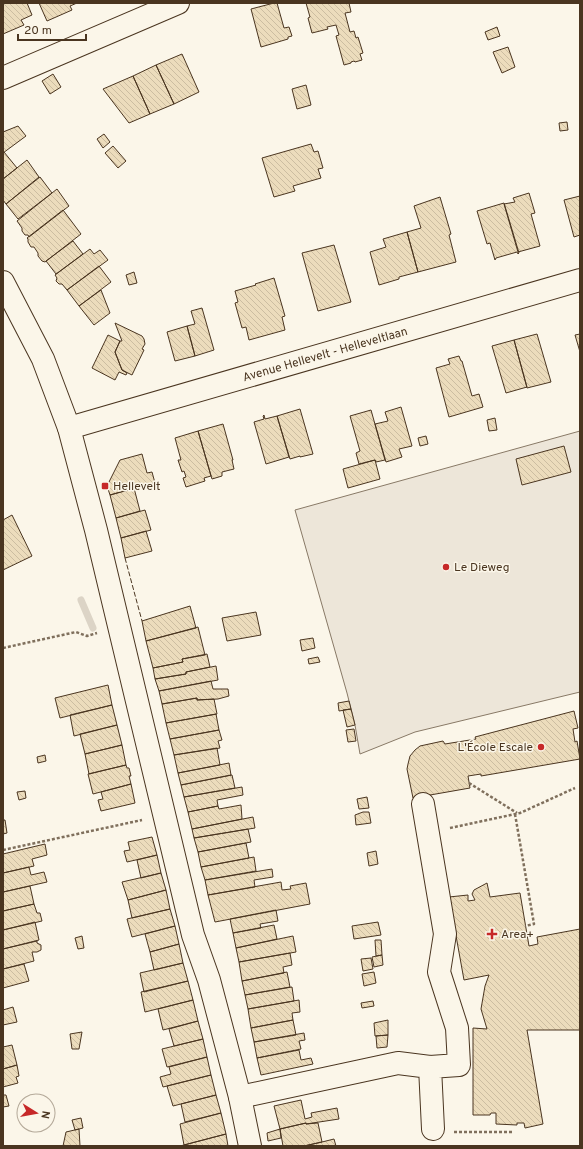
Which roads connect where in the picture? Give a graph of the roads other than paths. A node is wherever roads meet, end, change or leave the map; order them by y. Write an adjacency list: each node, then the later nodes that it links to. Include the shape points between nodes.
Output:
1 (178, 3): 2 (main road)
2 (3, 78)
3 (580, 280): 5 (main road, Avenue Hellevelt - Helleveltlaan)
4 (3, 282): 5 (main road, via 43,359)
5 (69, 428): 8 (main road, via 193,935 209,980)
6 (423, 804): 7 (main road, via 445,934 439,972 457,1028 459,1065)
7 (430, 1067): 8 (main road, via 398,1063); 9 (main road)
8 (240, 1097): 10 (main road)
9 (433, 1129)
10 (250, 1146)

